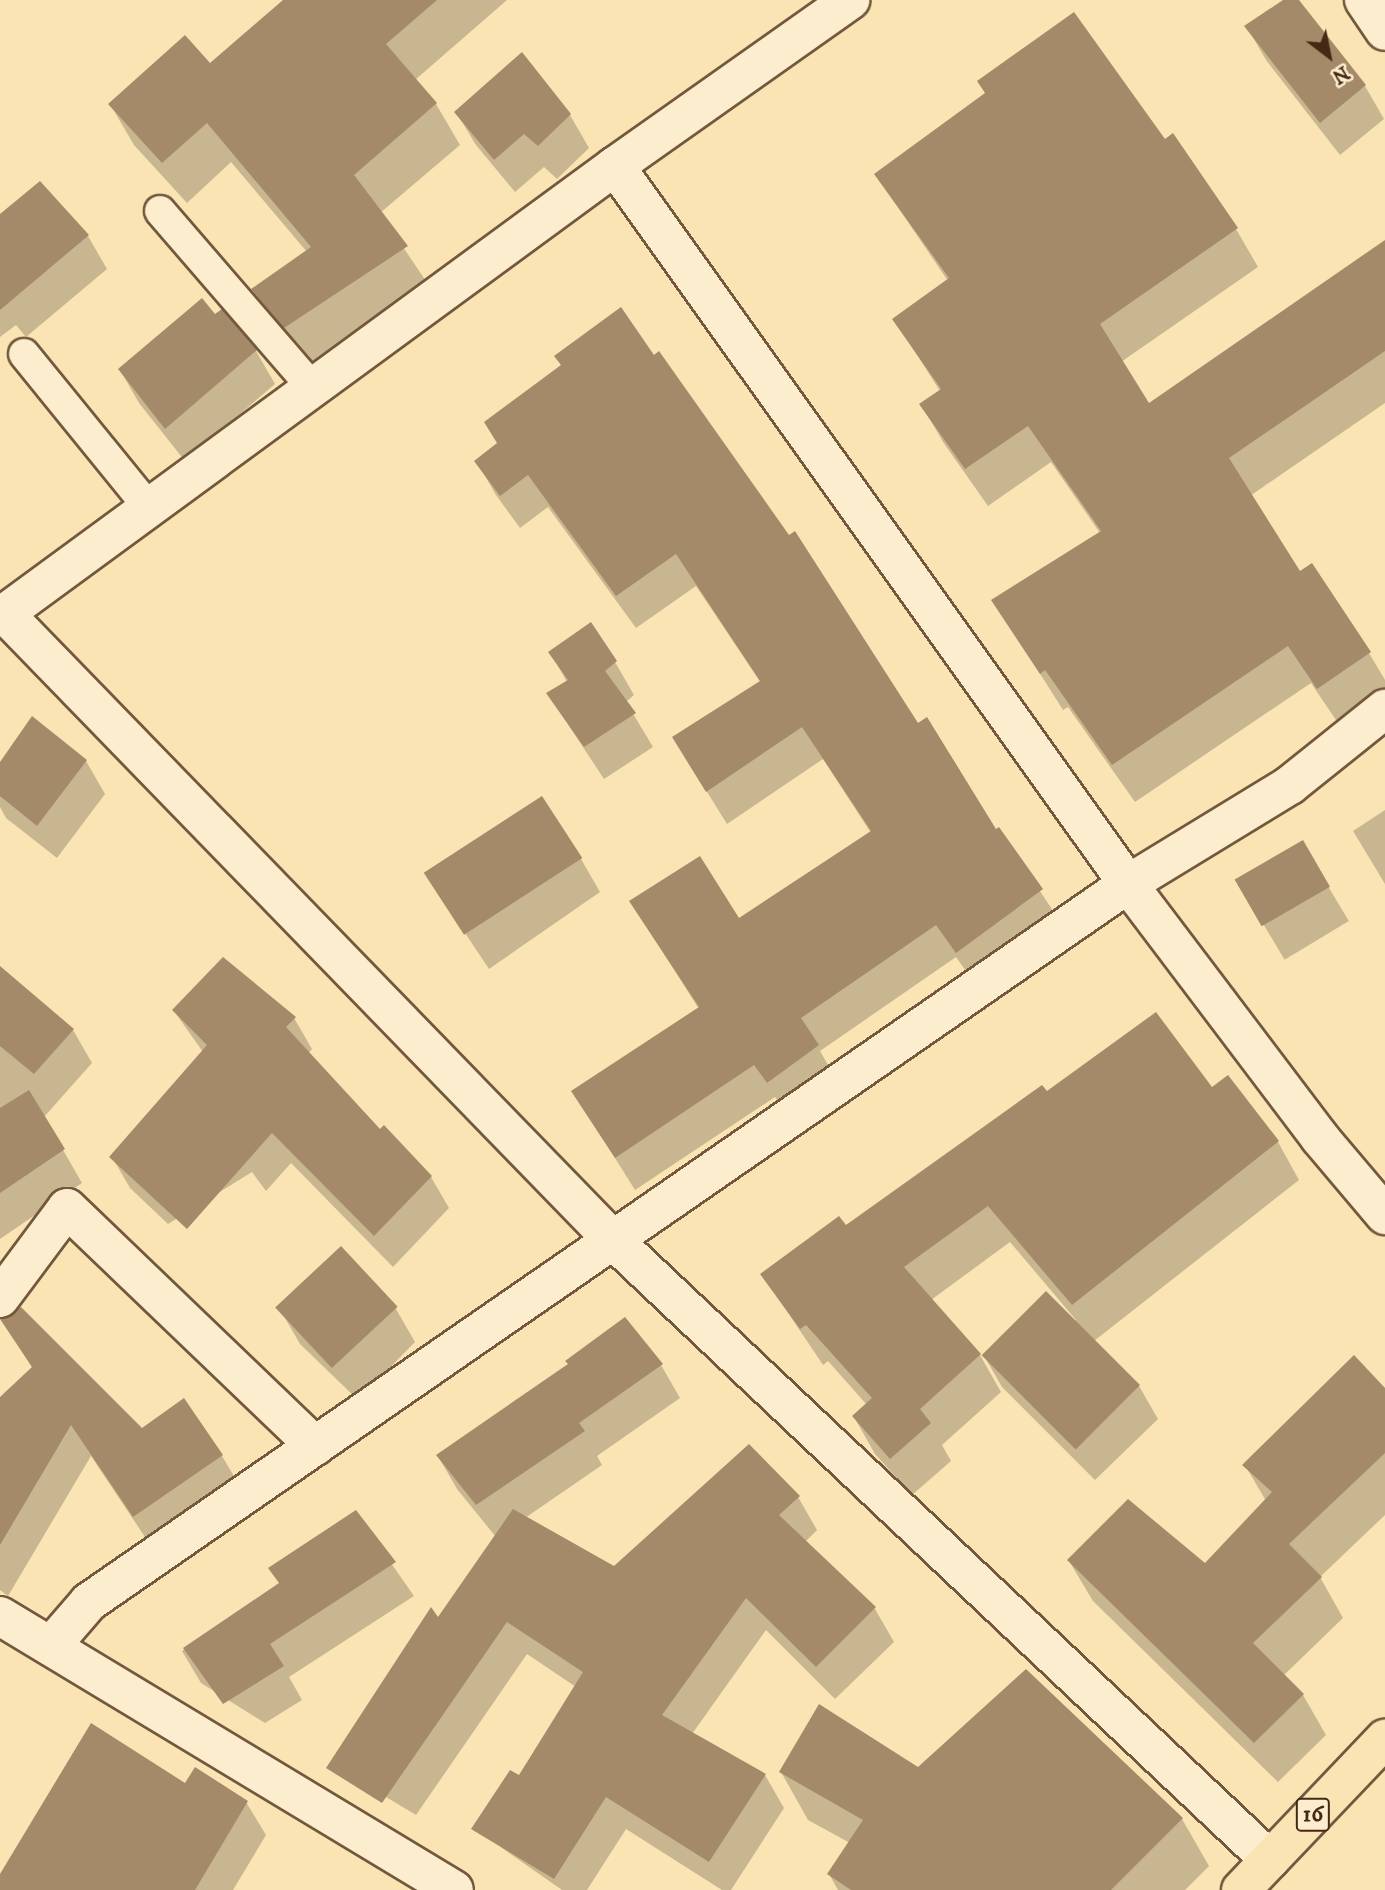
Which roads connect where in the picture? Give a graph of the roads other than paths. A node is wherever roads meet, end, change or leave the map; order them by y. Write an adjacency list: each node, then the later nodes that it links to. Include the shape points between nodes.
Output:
1 (850, 0): 4 (street)
2 (1364, 0): 3 (street)
3 (1385, 31)
4 (615, 166): 7 (street); 11 (street)
5 (160, 211): 7 (lane)
6 (24, 354): 8 (lane)
7 (313, 387): 8 (street)
8 (149, 508): 9 (street)
9 (2, 615): 13 (street)
10 (1385, 709): 11 (street, via 1290,785)
11 (1128, 884): 12 (street, via 1320,1138); 13 (street)
12 (1385, 1215)
13 (612, 1240): 15 (street); 19 (street)
14 (0, 1298): 15 (street, via 67,1208)
15 (314, 1446): 17 (street, via 89,1602)
16 (0, 1616): 17 (street)
17 (51, 1646): 20 (street)
18 (1385, 1739): 19 (main road, 16)
19 (1270, 1860): 21 (main road, 16)
20 (454, 1890)
21 (1241, 1890)

